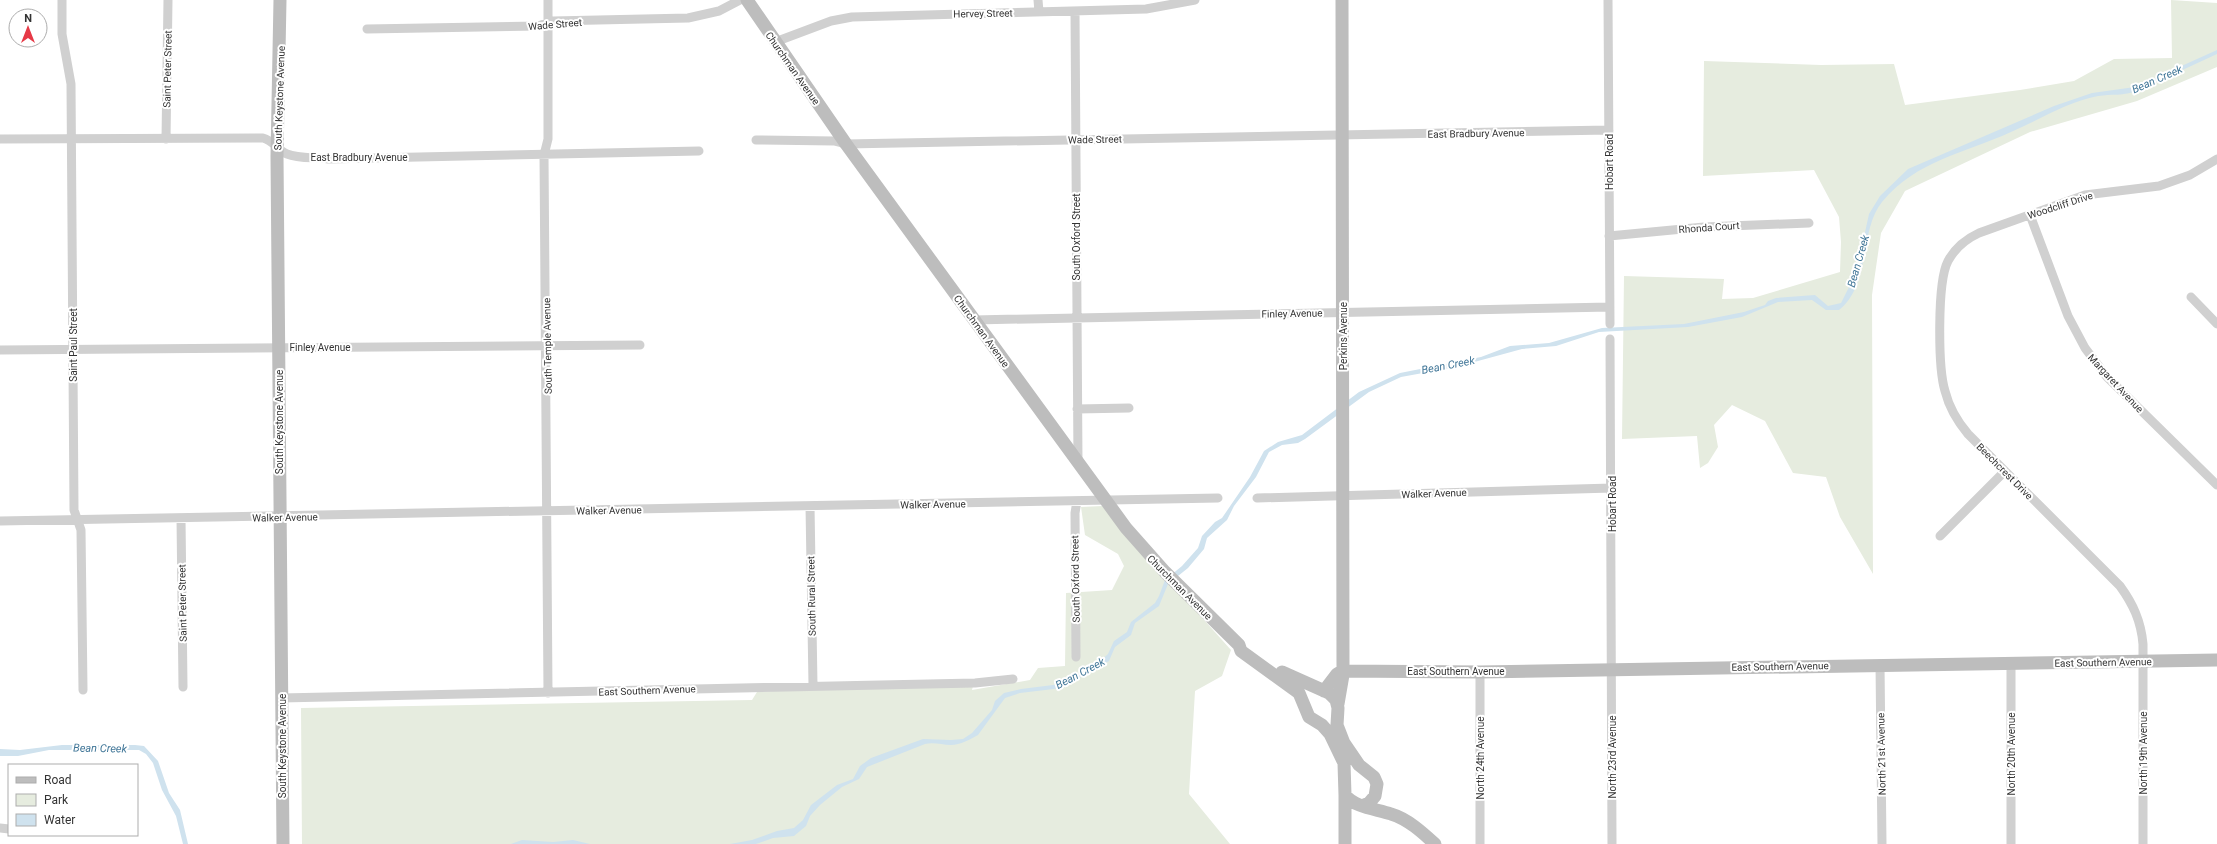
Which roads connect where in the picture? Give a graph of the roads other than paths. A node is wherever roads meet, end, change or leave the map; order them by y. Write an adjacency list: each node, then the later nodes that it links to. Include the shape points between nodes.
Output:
1 (62, 0): 20 (street, Saint Paul Street, via 62,34 71,84)
2 (168, 0): 22 (street, Saint Peter Street)
3 (280, 0): 26 (main road, South Keystone Avenue)
4 (548, 0): 15 (street, South Temple Avenue)
5 (740, 0): 15 (street, Wade Street, via 719,11 688,18)
6 (747, 0): 17 (main road, Churchman Avenue)
7 (1038, 0): 14 (street)
8 (1117, 0): 12 (street)
9 (1195, 0): 12 (street, Hervey Street, via 1160,8)
10 (1342, 0): 19 (main road, Perkins Avenue)
11 (1608, 0): 18 (street, Hobart Road)
12 (1117, 10): 13 (street, Hervey Street)
13 (1075, 11): 14 (street, Hervey Street); 24 (street, South Oxford Street)
14 (1039, 12): 17 (street, Hervey Street, via 852,17 831,21)
15 (548, 24): 16 (street, Wade Street); 28 (street, South Temple Avenue, via 548,139)
16 (367, 29)
17 (775, 42): 25 (main road, Churchman Avenue)
18 (1609, 130): 19 (street, East Bradbury Avenue); 32 (street, Hobart Road)
19 (1343, 135): 24 (street, Wade Street); 36 (main road, Perkins Avenue)
20 (72, 138): 21 (street, East Bradbury Avenue); 22 (street, East Bradbury Avenue); 45 (street, Saint Paul Street)
21 (0, 139)
22 (166, 139): 26 (street, East Bradbury Avenue, via 264,138)
23 (756, 140): 25 (street, via 834,140)
24 (1076, 140): 25 (street, Wade Street); 37 (street, South Oxford Street)
25 (846, 144): 38 (main road, Churchman Avenue)
26 (277, 147): 28 (street, East Bradbury Avenue, via 292,156 328,159); 44 (main road, South Keystone Avenue)
27 (699, 151): 28 (street, East Bradbury Avenue)
28 (544, 155): 42 (street, South Temple Avenue)
29 (2217, 159): 30 (street, Woodcliff Drive, via 2190,175 2159,186 2135,191 2093,194)
30 (2030, 215): 33 (street, Woodcliff Drive, via 1970,237); 51 (street, Margaret Avenue, via 2066,312 2084,348 2107,377)
31 (1810, 223): 32 (street, Rhonda Court, via 1704,227)
32 (1609, 236): 35 (street, Hobart Road)
33 (1954, 252): 50 (street, Beechcrest Drive, via 1944,269 1941,285 1941,366 1944,391 1962,427)
34 (2191, 297): 40 (street)
35 (1610, 307): 36 (street, Finley Avenue); 39 (street, Hobart Road)
36 (1343, 312): 37 (street, Finley Avenue); 53 (main road, Perkins Avenue)
37 (1077, 318): 38 (street, Finley Avenue); 48 (street, South Oxford Street)
38 (974, 320): 49 (main road, Churchman Avenue)
39 (1610, 324)
40 (2217, 324)
41 (1610, 339): 52 (street, Hobart Road)
42 (547, 345): 43 (street, Finley Avenue); 44 (street, Finley Avenue); 59 (street, South Temple Avenue)
43 (640, 345)
44 (279, 347): 45 (street, Finley Avenue); 60 (main road, South Keystone Avenue)
45 (73, 349): 46 (street, Finley Avenue); 62 (street, Saint Paul Street, via 74,510)
46 (0, 350)
47 (1129, 408): 48 (street)
48 (1077, 409): 49 (street, South Oxford Street)
49 (1078, 463): 57 (main road, Churchman Avenue)
50 (2005, 471): 64 (street); 68 (street, Beechcrest Drive, via 2125,592 2140,624)
51 (2217, 485)
52 (1612, 488): 53 (street, Walker Avenue); 71 (street, Hobart Road)
53 (1344, 496): 55 (street, Walker Avenue); 72 (main road, Perkins Avenue)
54 (1218, 498): 57 (street, Walker Avenue)
55 (1257, 498)
56 (1077, 501): 57 (street, Walker Avenue); 58 (street, Walker Avenue); 66 (street, South Oxford Street)
57 (1106, 501): 65 (main road, Churchman Avenue, via 1165,572)
58 (810, 506): 59 (street, Walker Avenue); 75 (street, South Rural Street)
59 (546, 512): 60 (street, Walker Avenue); 79 (street, South Temple Avenue)
60 (280, 517): 61 (street, Walker Avenue); 80 (main road, South Keystone Avenue)
61 (181, 518): 62 (street, Walker Avenue); 76 (street, Saint Peter Street)
62 (78, 520): 63 (street, Walker Avenue); 77 (street, Saint Paul Street, via 81,530)
63 (0, 521)
64 (1940, 536)
65 (1238, 645): 78 (main road, Churchman Avenue, via 1279,671); 81 (main road, Churchman Avenue, via 1252,660 1299,692)
66 (1076, 657)
67 (2217, 660): 68 (main road, East Southern Avenue)
68 (2142, 661): 69 (main road, East Southern Avenue); 95 (street, North 19th Avenue)
69 (2011, 663): 70 (main road, East Southern Avenue); 94 (street, North 20th Avenue)
70 (1880, 664): 71 (main road, East Southern Avenue); 93 (street, North 21st Avenue)
71 (1612, 669): 73 (main road, East Southern Avenue); 92 (street, North 23rd Avenue)
72 (1342, 671): 73 (main road, East Southern Avenue); 78 (main road); 82 (main road, Perkins Avenue)
73 (1480, 672): 91 (street, North 24th Avenue)
74 (1013, 679): 75 (street, East Southern Avenue, via 975,683)
75 (813, 685): 79 (street, East Southern Avenue)
76 (183, 687)
77 (83, 690)
78 (1322, 691): 81 (main road, via 1310,696); 82 (main road, Churchman Avenue, via 1332,695)
79 (548, 693): 80 (street, East Southern Avenue)
80 (281, 698): 88 (main road, South Keystone Avenue)
81 (1306, 707): 83 (main road, Churchman Avenue, via 1309,717)
82 (1337, 710): 83 (main road, via 1330,722); 84 (main road, via 1337,725 1344,744 1359,765 1374,777)
83 (1322, 725): 85 (main road, Churchman Avenue, via 1337,746 1344,763)
84 (1377, 789): 86 (main road, via 1372,800); 87 (main road)
85 (1345, 796): 86 (main road); 89 (main road, Churchman Avenue)
86 (1362, 806): 87 (main road)
87 (1391, 814): 90 (main road, via 1421,831)
88 (282, 844)
89 (1345, 844)
90 (1436, 844)
91 (1480, 844)
92 (1612, 844)
93 (1882, 844)
94 (2011, 844)
95 (2143, 844)

